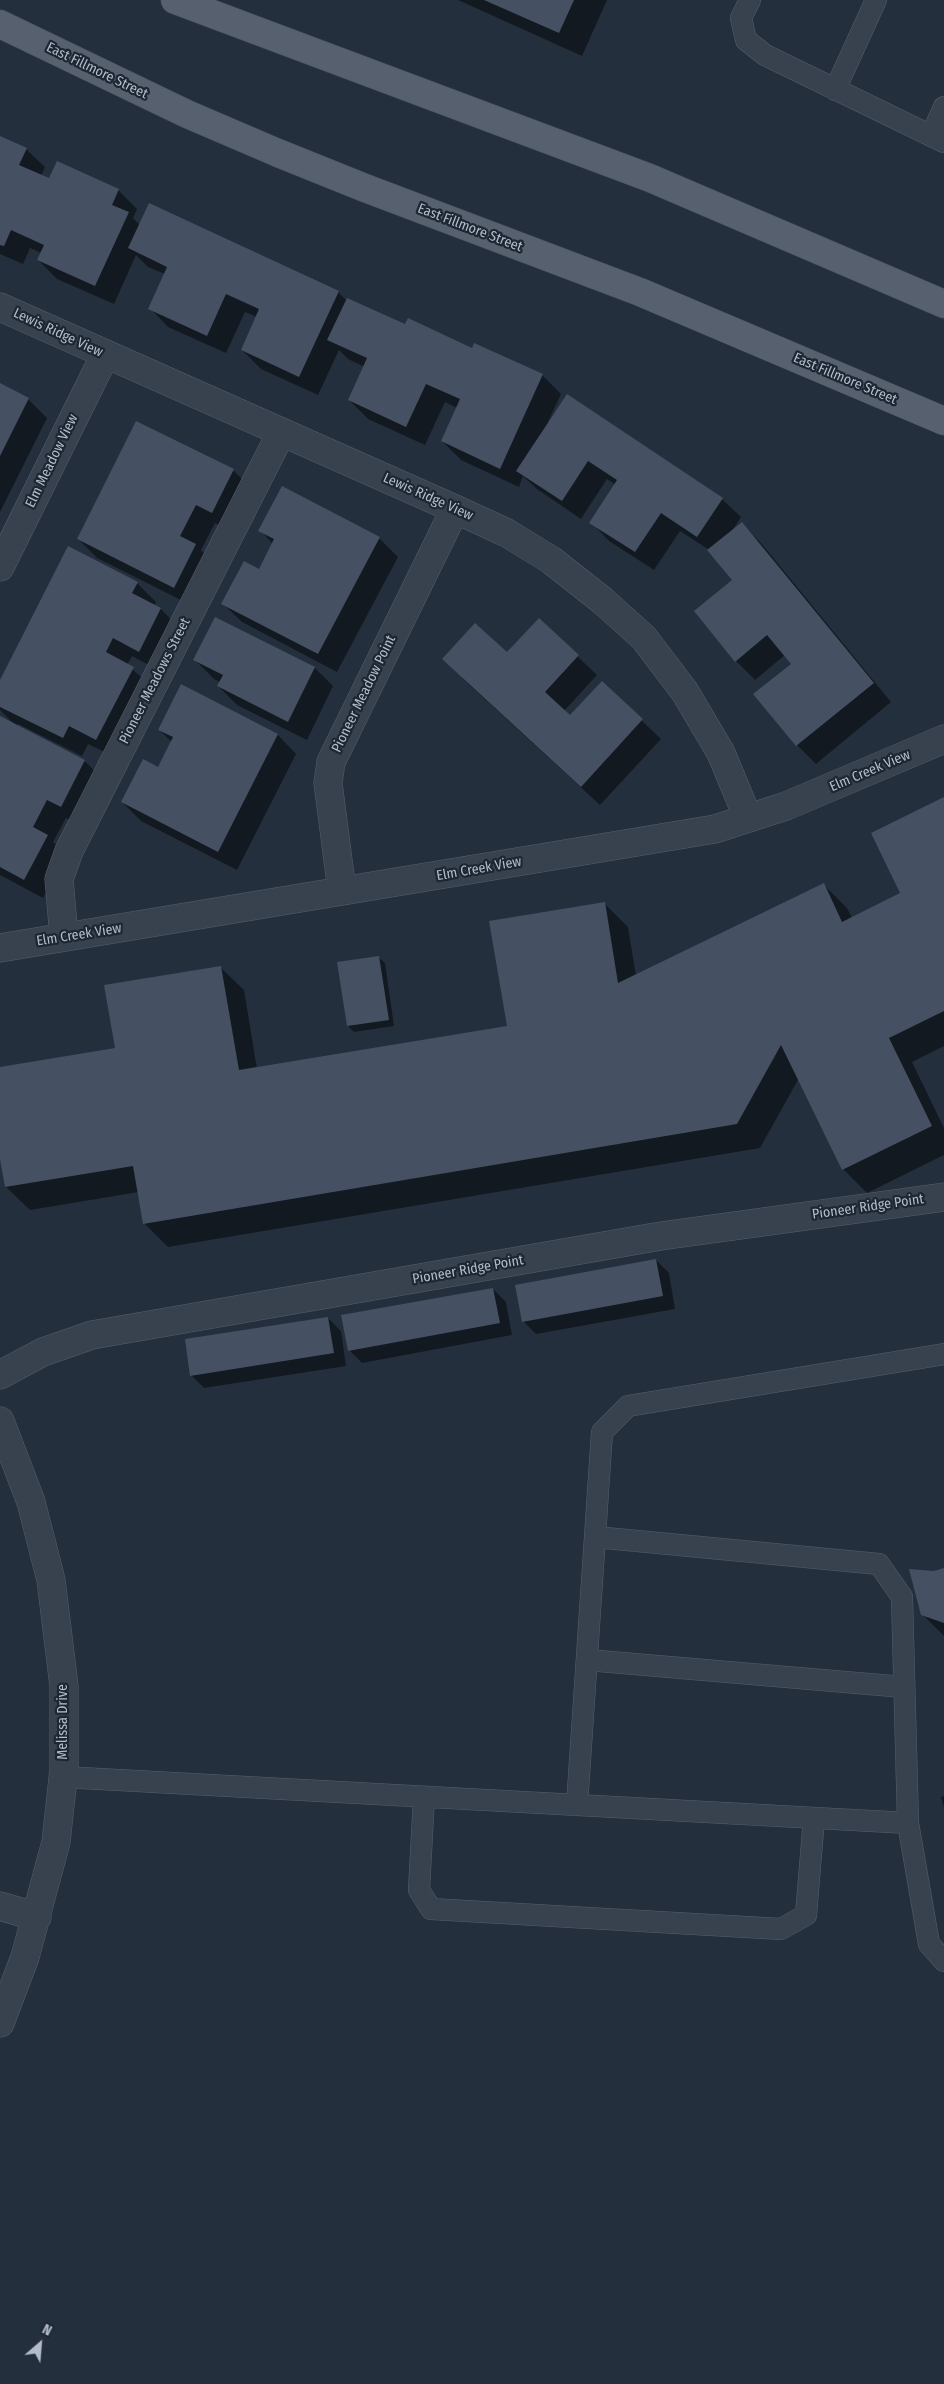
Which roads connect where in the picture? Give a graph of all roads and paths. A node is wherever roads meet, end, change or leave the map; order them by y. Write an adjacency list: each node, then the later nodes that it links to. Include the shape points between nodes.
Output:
1 (750, 0): 5 (lane, via 741,18 746,40 765,55)
2 (876, 0): 5 (lane)
3 (183, 2): 8 (main road, via 650,178)
4 (0, 24): 11 (main road, East Fillmore Street, via 187,114 278,153 640,292)
5 (836, 90): 7 (lane)
6 (944, 107): 7 (lane)
7 (938, 139)
8 (944, 304)
9 (0, 307): 10 (street, Lewis Ridge View)
10 (105, 355): 12 (street, Lewis Ridge View); 14 (street, Elm Meadow View)
11 (944, 421)
12 (281, 433): 13 (street, Lewis Ridge View); 18 (street, Pioneer Meadows Street, via 69,851 59,879)
13 (456, 509): 16 (street, Lewis Ridge View, via 507,533 551,560 644,638 685,692 722,753); 17 (street, Pioneer Meadow Point, via 331,762 328,782)
14 (0, 566)
15 (944, 739): 16 (street, Elm Creek View, via 786,806)
16 (748, 818): 17 (street, Elm Creek View, via 715,829)
17 (342, 891): 18 (street, Elm Creek View)
18 (64, 937): 19 (street, Elm Creek View)
19 (0, 948)
20 (944, 1196): 22 (street, Pioneer Ridge Point, via 661,1236 92,1335 43,1352)
21 (944, 1354): 24 (lane, via 628,1406 602,1432)
22 (0, 1375)
23 (0, 1421): 27 (street, Melissa Drive, via 31,1502 50,1580 64,1686)
24 (595, 1538): 25 (lane); 26 (lane, via 879,1564 902,1598)
25 (587, 1660): 26 (lane); 29 (lane)
26 (904, 1686): 31 (lane)
27 (63, 1777): 28 (lane); 33 (street, Melissa Drive, via 56,1842)
28 (424, 1797): 29 (lane); 30 (lane, via 419,1890 432,1909 781,1929 806,1915)
29 (577, 1805): 30 (lane)
30 (814, 1818): 31 (lane)
31 (908, 1823): 34 (lane, via 929,1944)
32 (0, 1906): 33 (street)
33 (37, 1917): 35 (street, Melissa Drive, via 26,1957)
34 (944, 1960)
35 (0, 2023)

